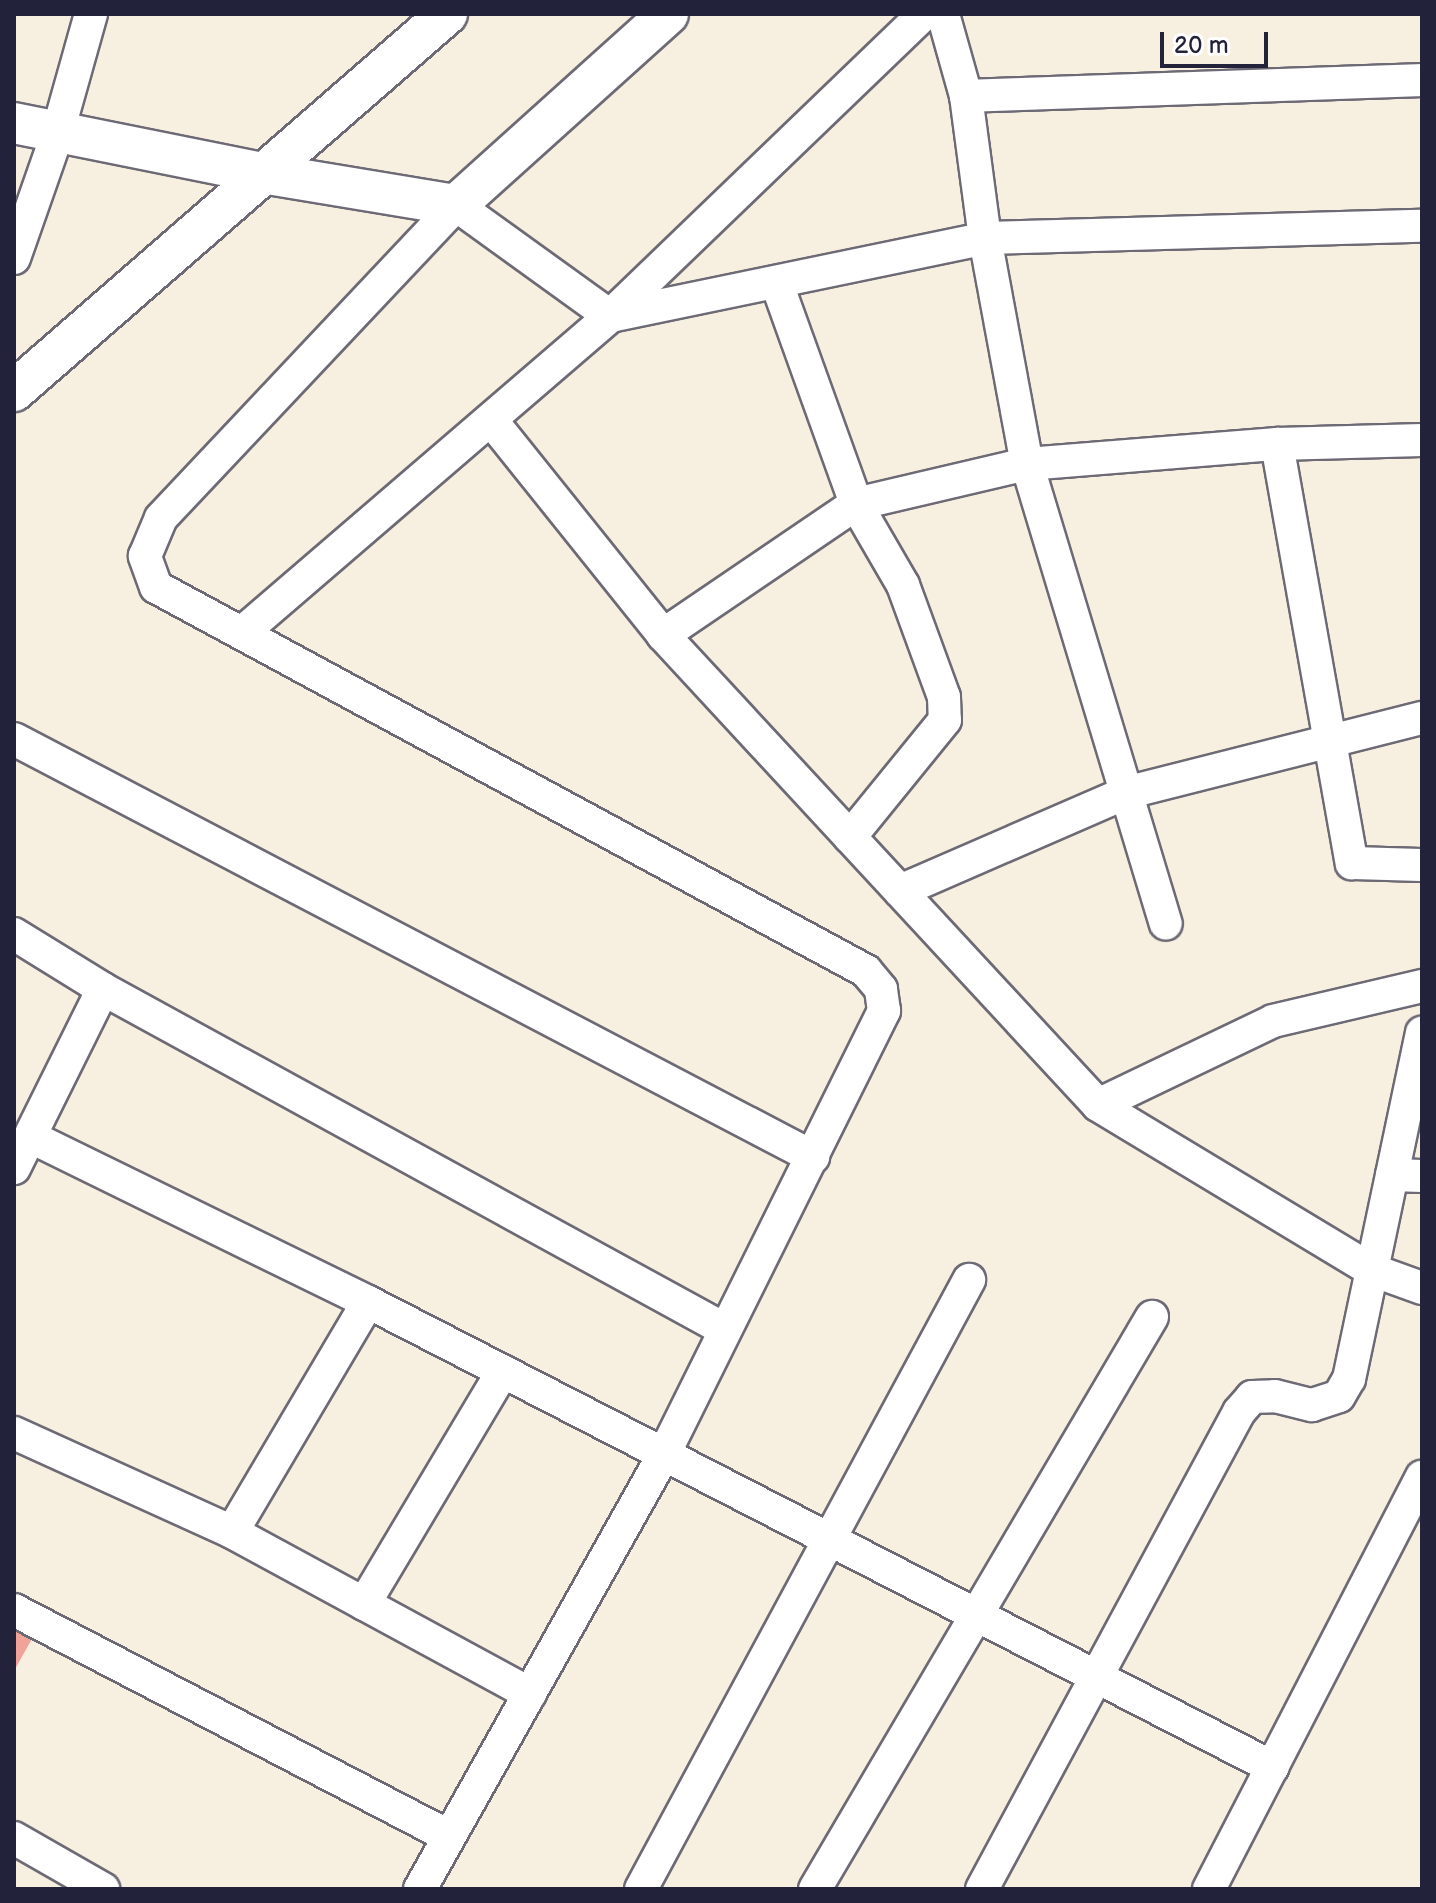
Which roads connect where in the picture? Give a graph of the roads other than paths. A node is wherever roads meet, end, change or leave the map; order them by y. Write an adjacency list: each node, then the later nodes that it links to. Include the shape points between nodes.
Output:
1 (91, 14): 9 (street)
2 (447, 14): 10 (street)
3 (668, 14): 11 (street)
4 (924, 14): 16 (street)
5 (943, 14): 7 (street)
6 (1422, 80): 7 (street)
7 (966, 96): 13 (street)
8 (14, 123): 9 (street)
9 (57, 135): 10 (street); 14 (street)
10 (268, 174): 11 (street); 17 (street)
11 (456, 205): 16 (street); 23 (street, via 161,518 145,556 156,587)
12 (1422, 226): 13 (street)
13 (985, 238): 15 (street); 21 (street)
14 (14, 258)
15 (777, 284): 16 (street); 22 (street)
16 (610, 316): 18 (street)
17 (14, 391)
18 (491, 420): 23 (street); 24 (street)
19 (1422, 440): 20 (street)
20 (1277, 444): 21 (street); 27 (street)
21 (1027, 464): 22 (street); 28 (street)
22 (856, 504): 24 (street); 29 (street, via 903,585 934,659 945,720)
23 (243, 632): 39 (street, via 866,971 881,989 884,1011)
24 (663, 635): 29 (street)
25 (1422, 718): 27 (street)
26 (14, 739): 39 (street)
27 (1328, 740): 28 (street); 30 (street, via 1352,863)
28 (1125, 793): 31 (street); 32 (street)
29 (850, 837): 31 (street)
30 (1422, 865)
31 (900, 891): 37 (street)
32 (1166, 923)
33 (14, 934): 35 (street)
34 (1422, 986): 37 (street, via 1273,1021)
35 (103, 989): 38 (street); 47 (street)
36 (1422, 1033): 41 (street)
37 (1098, 1105): 42 (street)
38 (31, 1137): 40 (street); 45 (street)
39 (813, 1157): 47 (street)
40 (14, 1168)
41 (1407, 1176): 42 (street)
42 (1372, 1270): 44 (street); 57 (street, via 1349,1379 1339,1396 1312,1405 1275,1396 1252,1397 1239,1412)
43 (969, 1280): 53 (street)
44 (1422, 1288)
45 (368, 1302): 48 (street); 52 (street)
46 (1152, 1317): 56 (street)
47 (722, 1328): 50 (street)
48 (503, 1371): 50 (street); 54 (street)
49 (14, 1433): 52 (street)
50 (664, 1454): 53 (street); 58 (street)
51 (1422, 1477): 59 (street)
52 (232, 1532): 54 (street)
53 (830, 1539): 56 (street); 64 (street)
54 (364, 1604): 58 (street)
55 (14, 1610): 60 (street)
56 (979, 1616): 57 (street); 65 (street)
57 (1099, 1678): 59 (street); 66 (street)
58 (530, 1694): 60 (street)
59 (1272, 1767): 67 (street)
60 (447, 1835): 63 (street)
61 (14, 1838): 62 (street)
62 (103, 1889)
63 (420, 1889)
64 (641, 1889)
65 (815, 1889)
66 (982, 1889)
67 (1209, 1889)

